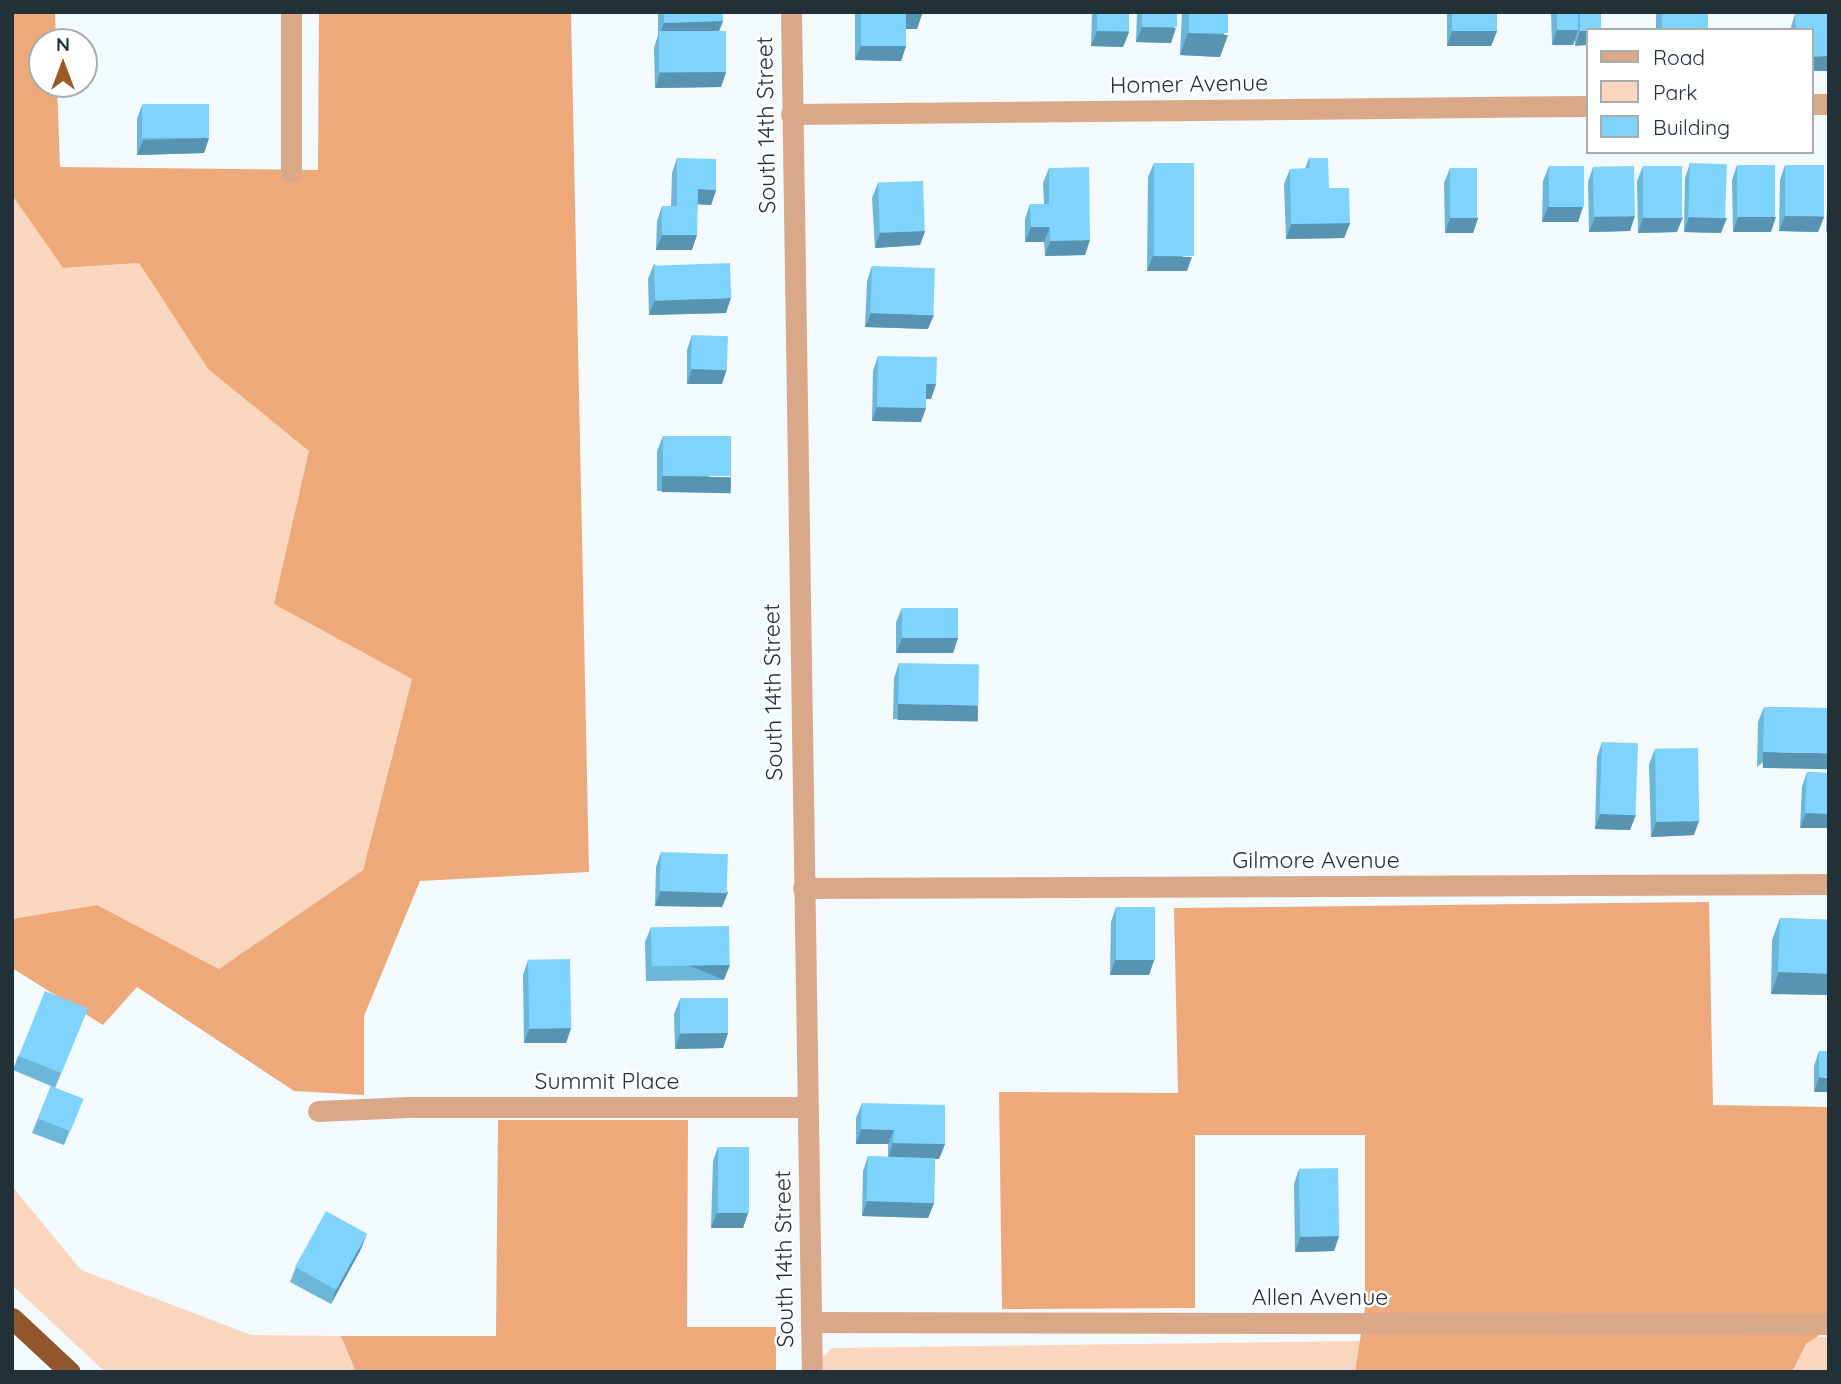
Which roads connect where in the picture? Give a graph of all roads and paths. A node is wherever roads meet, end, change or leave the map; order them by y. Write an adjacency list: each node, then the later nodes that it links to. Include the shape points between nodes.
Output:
1 (291, 12): 5 (street)
2 (791, 12): 4 (street, South 14th Street)
3 (1586, 106): 4 (street, Homer Avenue)
4 (791, 114): 7 (street, South 14th Street)
5 (291, 172)
6 (1829, 884): 7 (street, Gilmore Avenue)
7 (803, 888): 8 (street, South 14th Street)
8 (807, 1107): 9 (street, Summit Place); 11 (street, South 14th Street)
9 (318, 1111)
10 (12, 1318): 13 (highway)
11 (811, 1322): 12 (street, Allen Avenue); 14 (street, South 14th Street)
12 (1829, 1324)
13 (70, 1372)
14 (812, 1372)

